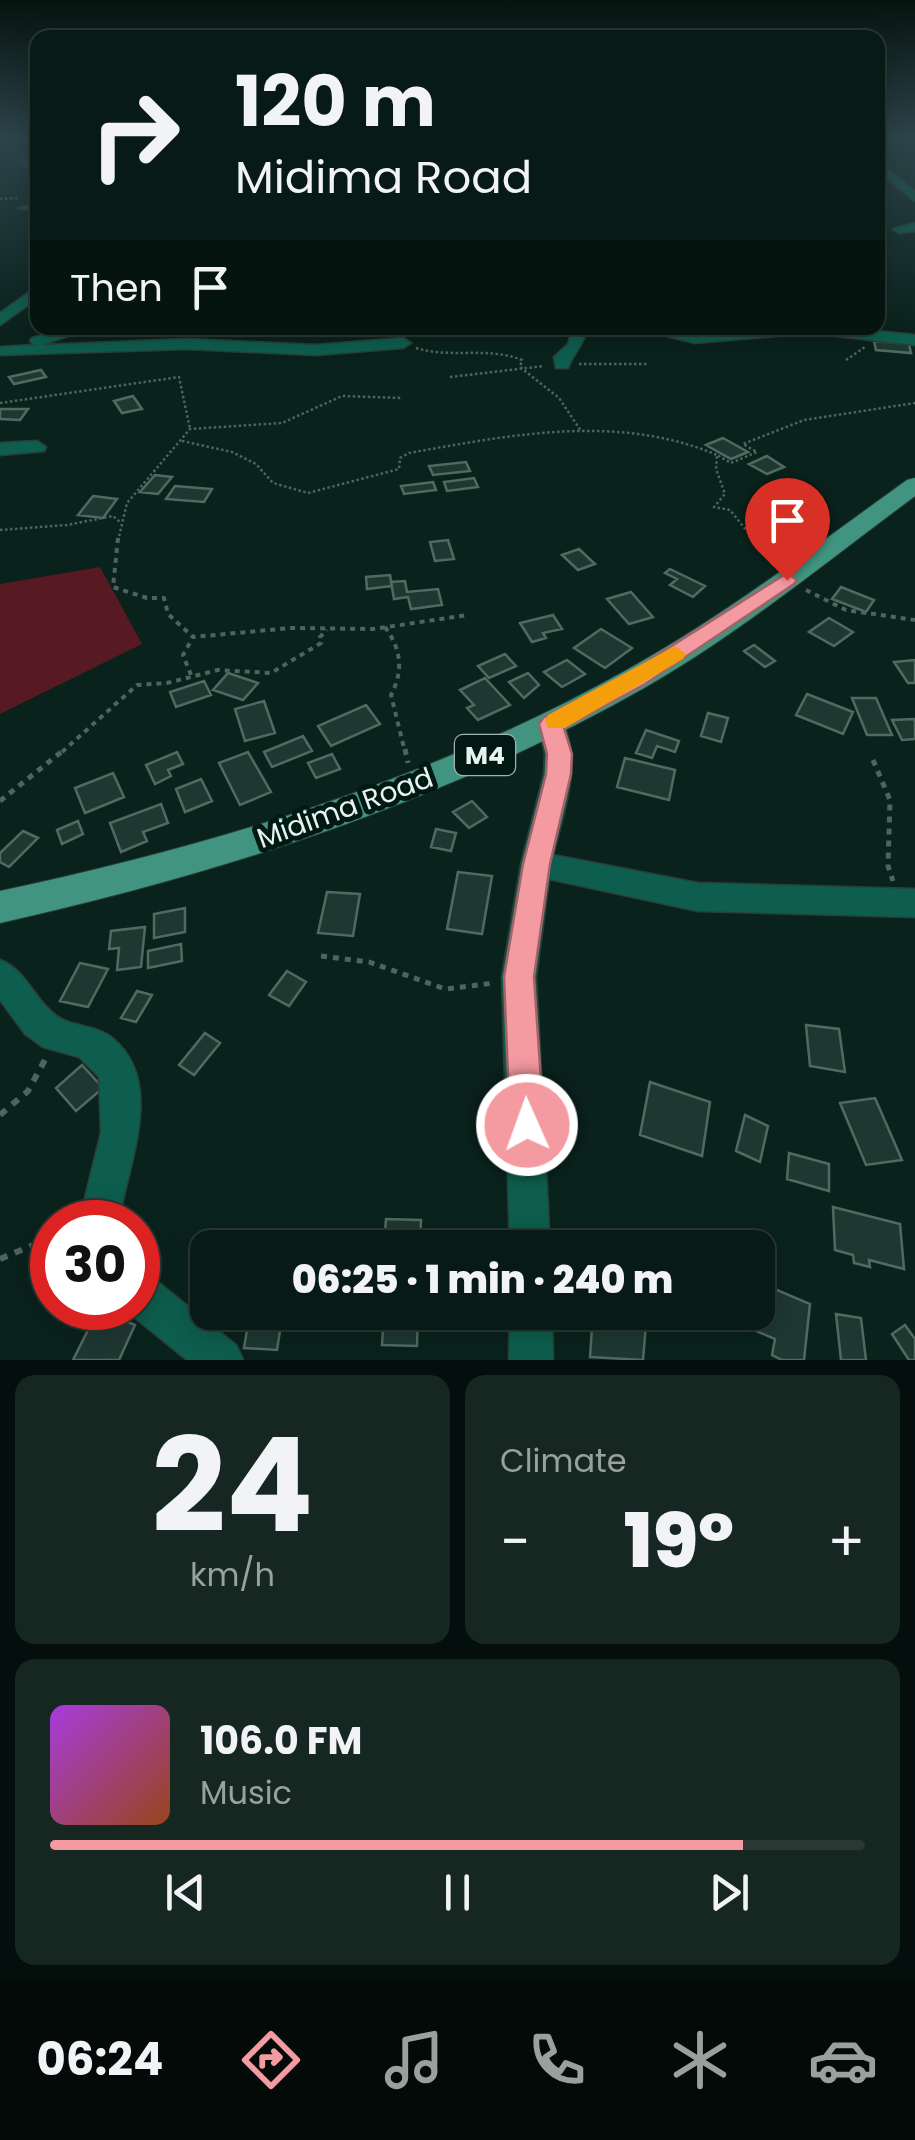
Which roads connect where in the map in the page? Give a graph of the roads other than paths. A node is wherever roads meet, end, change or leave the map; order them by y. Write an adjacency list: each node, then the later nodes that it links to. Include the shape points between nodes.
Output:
1 (915, 227): 2 (street)
2 (899, 230)
3 (30, 295): 4 (street)
4 (8, 308): 5 (street)
5 (0, 320)
6 (59, 335): 13 (street)
7 (578, 335): 14 (street)
8 (679, 335): 9 (street)
9 (730, 335)
10 (871, 335): 11 (street)
11 (915, 340)
12 (402, 343): 13 (street, via 316,350 187,344)
13 (2, 352)
14 (562, 365)
15 (37, 447): 16 (street)
16 (0, 449)
17 (915, 485): 18 (main road, Midima Road / M4, via 637,679)
18 (551, 724): 19 (street, via 558,774); 21 (main road, Midima Road / M4, via 253,842)
19 (536, 864): 20 (street, via 698,897); 24 (street, via 519,977)
20 (908, 904)
21 (0, 907)
22 (0, 976): 23 (street, via 52,1034 90,1043 117,1075 122,1110)
23 (105, 1200)
24 (529, 1230)
25 (160, 1311): 27 (street)
26 (531, 1330): 28 (street)
27 (221, 1360)
28 (532, 1360)

